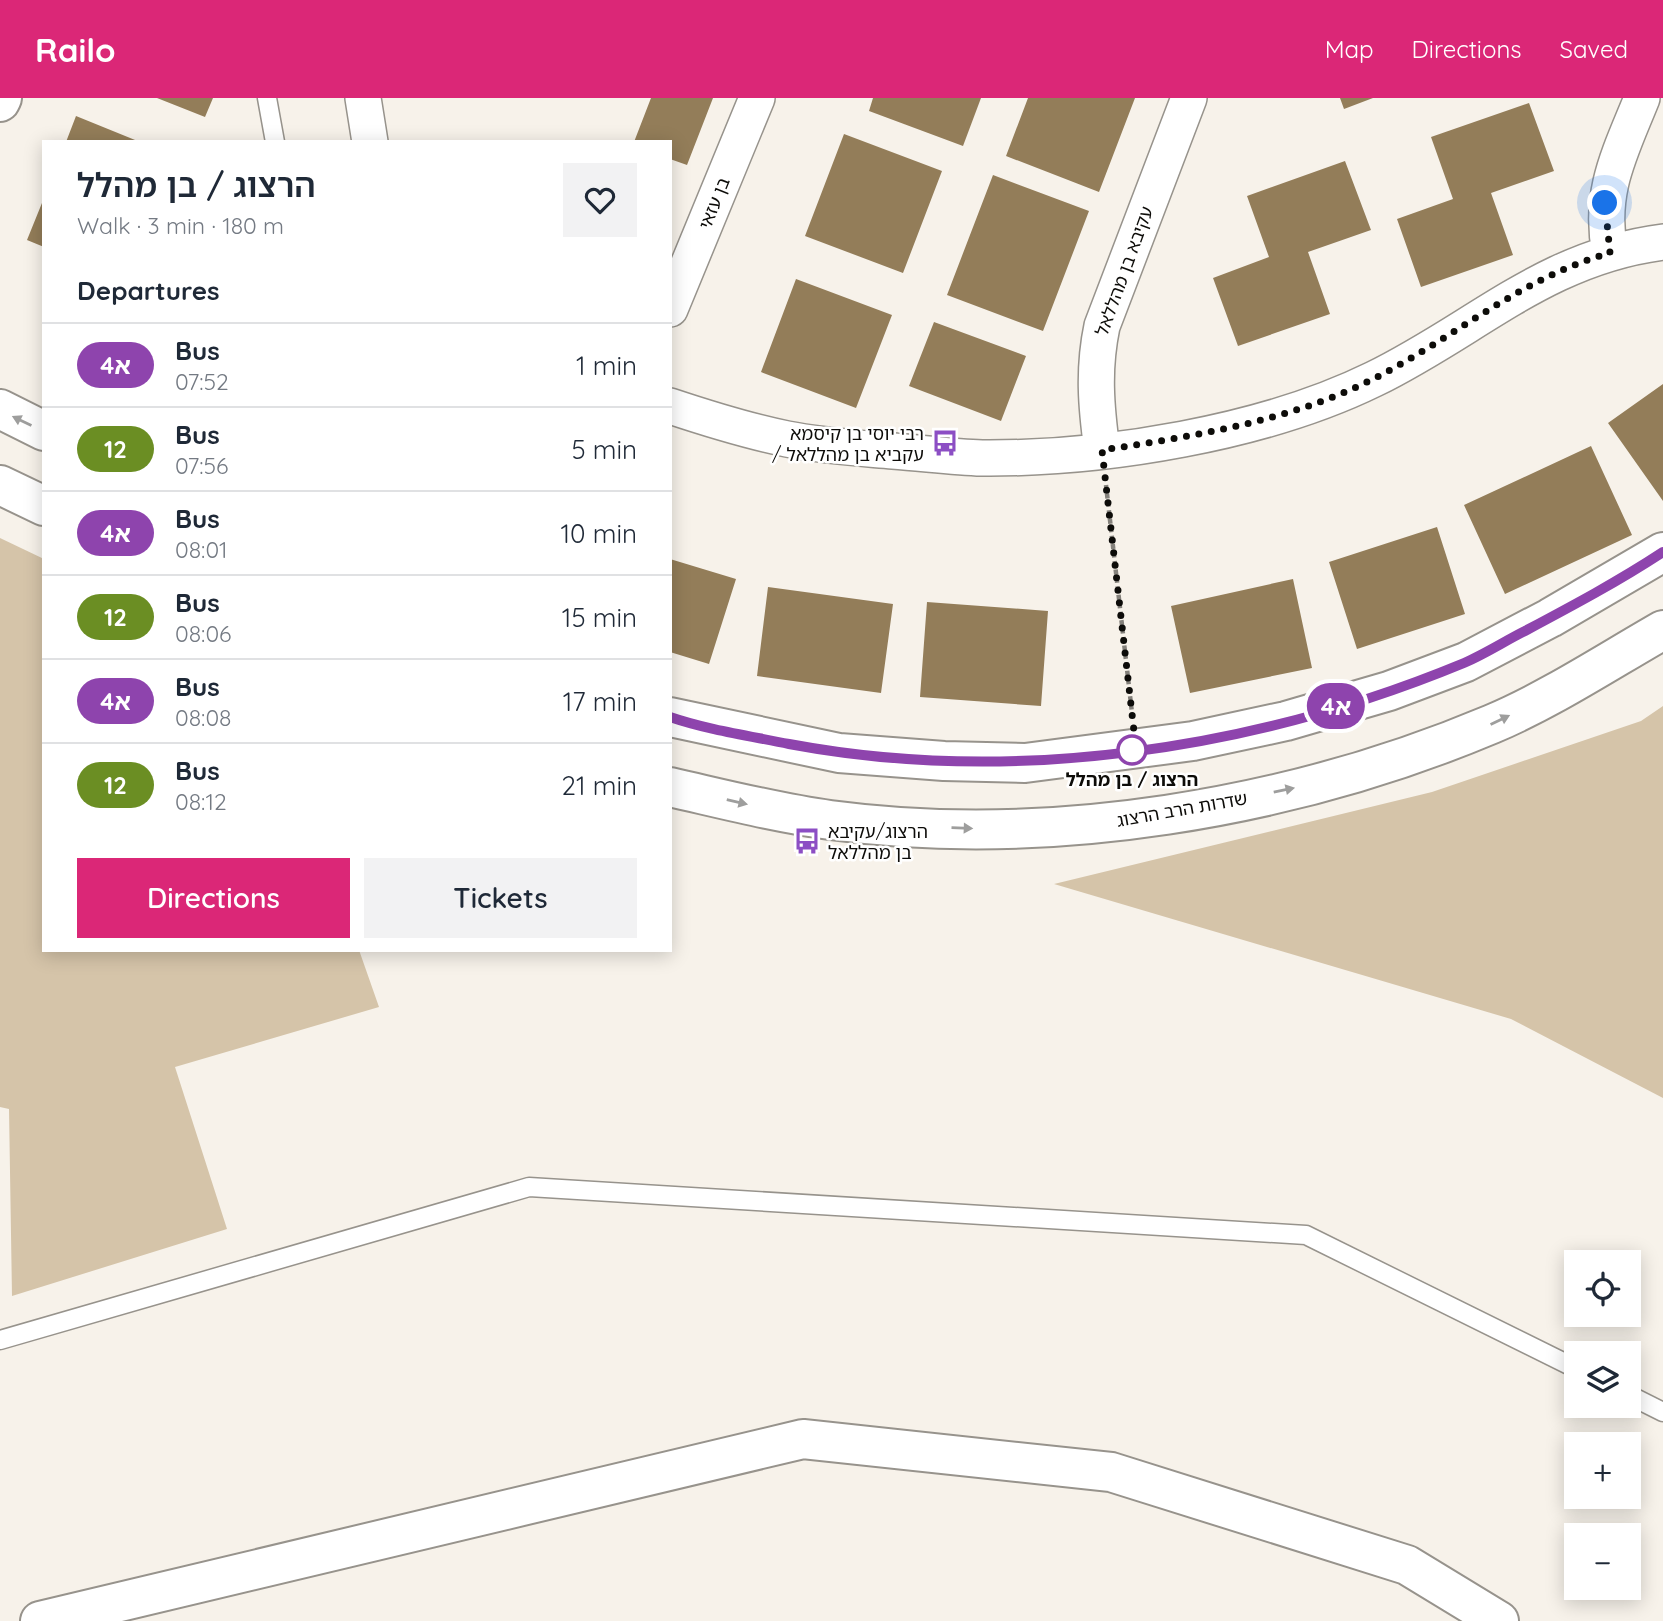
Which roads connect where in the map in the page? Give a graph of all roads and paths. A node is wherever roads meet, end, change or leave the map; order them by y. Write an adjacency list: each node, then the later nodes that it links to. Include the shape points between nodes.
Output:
1 (267, 98): 6 (lane)
2 (363, 98): 7 (street)
3 (757, 98): 10 (street, בן עזאי)
4 (1189, 98): 14 (street, עקיבא בן מהללאל, via 1102,326 1094,390)
5 (1642, 98): 9 (street, via 1605,203)
6 (275, 140)
7 (370, 140)
8 (1663, 242): 9 (street)
9 (1610, 253): 14 (street, via 1548,276 1362,384 1211,434)
10 (672, 304)
11 (672, 407): 14 (street, via 789,439 841,447 983,458)
12 (0, 409): 13 (main road, one-way to 12)
13 (42, 430)
14 (1102, 450): 20 (path)
15 (0, 485): 16 (main road)
16 (42, 505)
17 (1663, 552): 20 (main road, via 1466,662 1389,691 1286,721)
18 (1663, 630): 21 (main road, שדרות הרב הרצוג, one-way to 18, via 831,820 941,828 1027,831 1205,807 1410,755 1494,724)
19 (672, 717): 20 (main road, via 839,753 918,759 1025,763)
20 (1136, 749)
21 (672, 787)
22 (0, 1340): 23 (lane, via 530,1187 1306,1236)
23 (1564, 1363)
24 (1641, 1401): 25 (lane)
25 (1663, 1412)
26 (40, 1621): 27 (main road, via 803,1439 1111,1472 1407,1565)
27 (1499, 1621)

